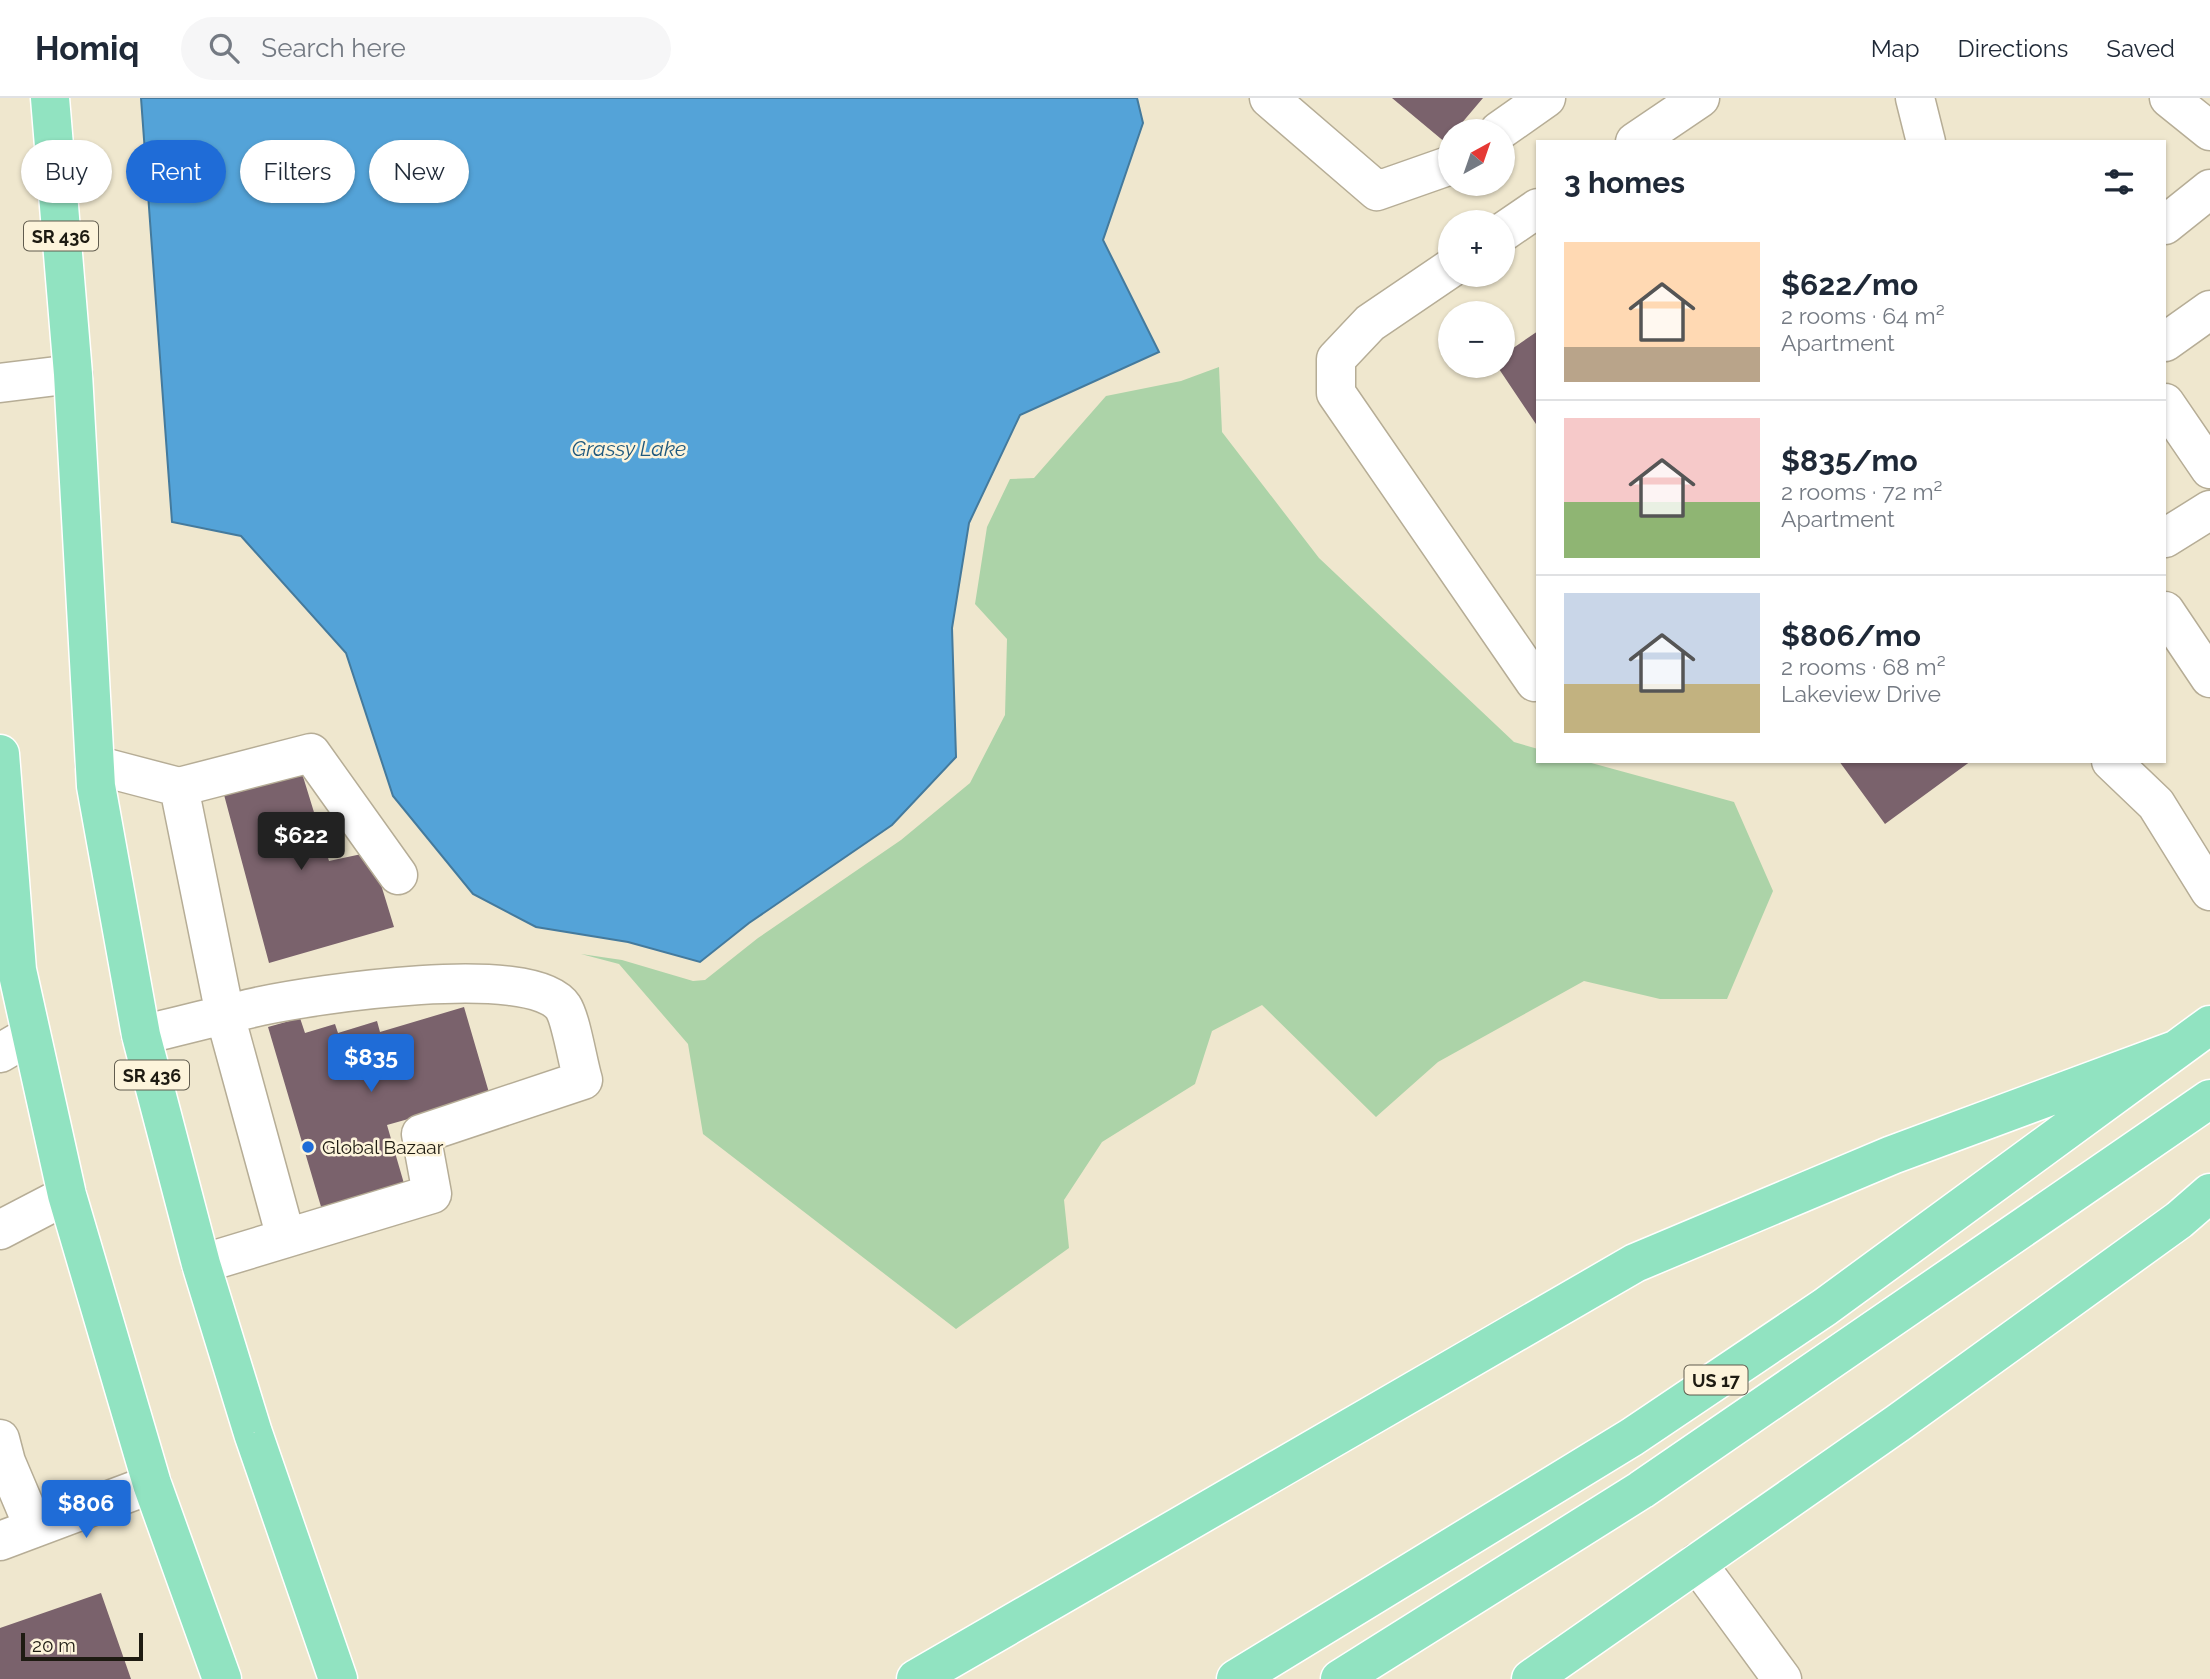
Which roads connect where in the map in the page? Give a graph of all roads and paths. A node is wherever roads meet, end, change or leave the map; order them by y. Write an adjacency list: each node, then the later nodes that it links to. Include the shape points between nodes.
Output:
1 (50, 98): 19 (main road, SR 436)
2 (1269, 98): 11 (street, via 1377,191)
3 (1546, 98): 7 (street)
4 (1700, 98): 9 (street)
5 (1915, 98): 10 (street)
6 (2169, 98): 8 (street)
7 (1516, 119)
8 (2210, 131)
9 (1639, 140)
10 (1926, 140)
11 (1438, 170)
12 (2210, 189): 15 (street)
13 (1536, 209): 14 (street)
14 (1515, 224)
15 (2166, 224)
16 (1438, 277): 27 (street, via 1370,323 1336,359 1336,393)
17 (2210, 310): 18 (street)
18 (2166, 341)
19 (73, 374): 20 (street); 30 (main road, SR 436)
20 (0, 383)
21 (2166, 404): 22 (street)
22 (2210, 469)
23 (2210, 510): 24 (street)
24 (2166, 537)
25 (2166, 612): 26 (street)
26 (2210, 678)
27 (1536, 681)
28 (0, 754): 32 (main road)
29 (2113, 763): 34 (street, via 2156,804)
30 (95, 765): 31 (street); 37 (main road, SR 436)
31 (179, 786): 33 (street, via 311,753); 35 (street)
32 (3, 840): 38 (main road, via 17,970)
33 (398, 875)
34 (2210, 891)
35 (225, 1015): 37 (street); 44 (street); 44 (street, via 406,986 503,983 545,992 563,1008 567,1020 583,1080 421,1134 432,1194)
36 (2210, 1024): 39 (main road, US 17)
37 (141, 1035): 45 (main road, SR 436)
38 (16, 1044): 42 (main road)
39 (2175, 1050): 52 (main road, via 1892,1155 1635,1263); 53 (main road, US 17, via 1825,1307 1643,1429)
40 (2210, 1099): 54 (main road, US 17, via 1653,1482)
41 (2210, 1193): 49 (main road, via 1920,1407)
42 (67, 1195): 43 (street); 47 (main road)
43 (0, 1230)
44 (286, 1238): 45 (street)
45 (201, 1264): 51 (main road, SR 436, via 253,1433)
46 (0, 1439): 48 (street)
47 (152, 1483): 48 (street); 50 (main road)
48 (17, 1535)
49 (1697, 1563): 55 (main road); 56 (street)
50 (222, 1679)
51 (338, 1679)
52 (916, 1679)
53 (1236, 1679)
54 (1340, 1679)
55 (1531, 1679)
56 (1783, 1679)

